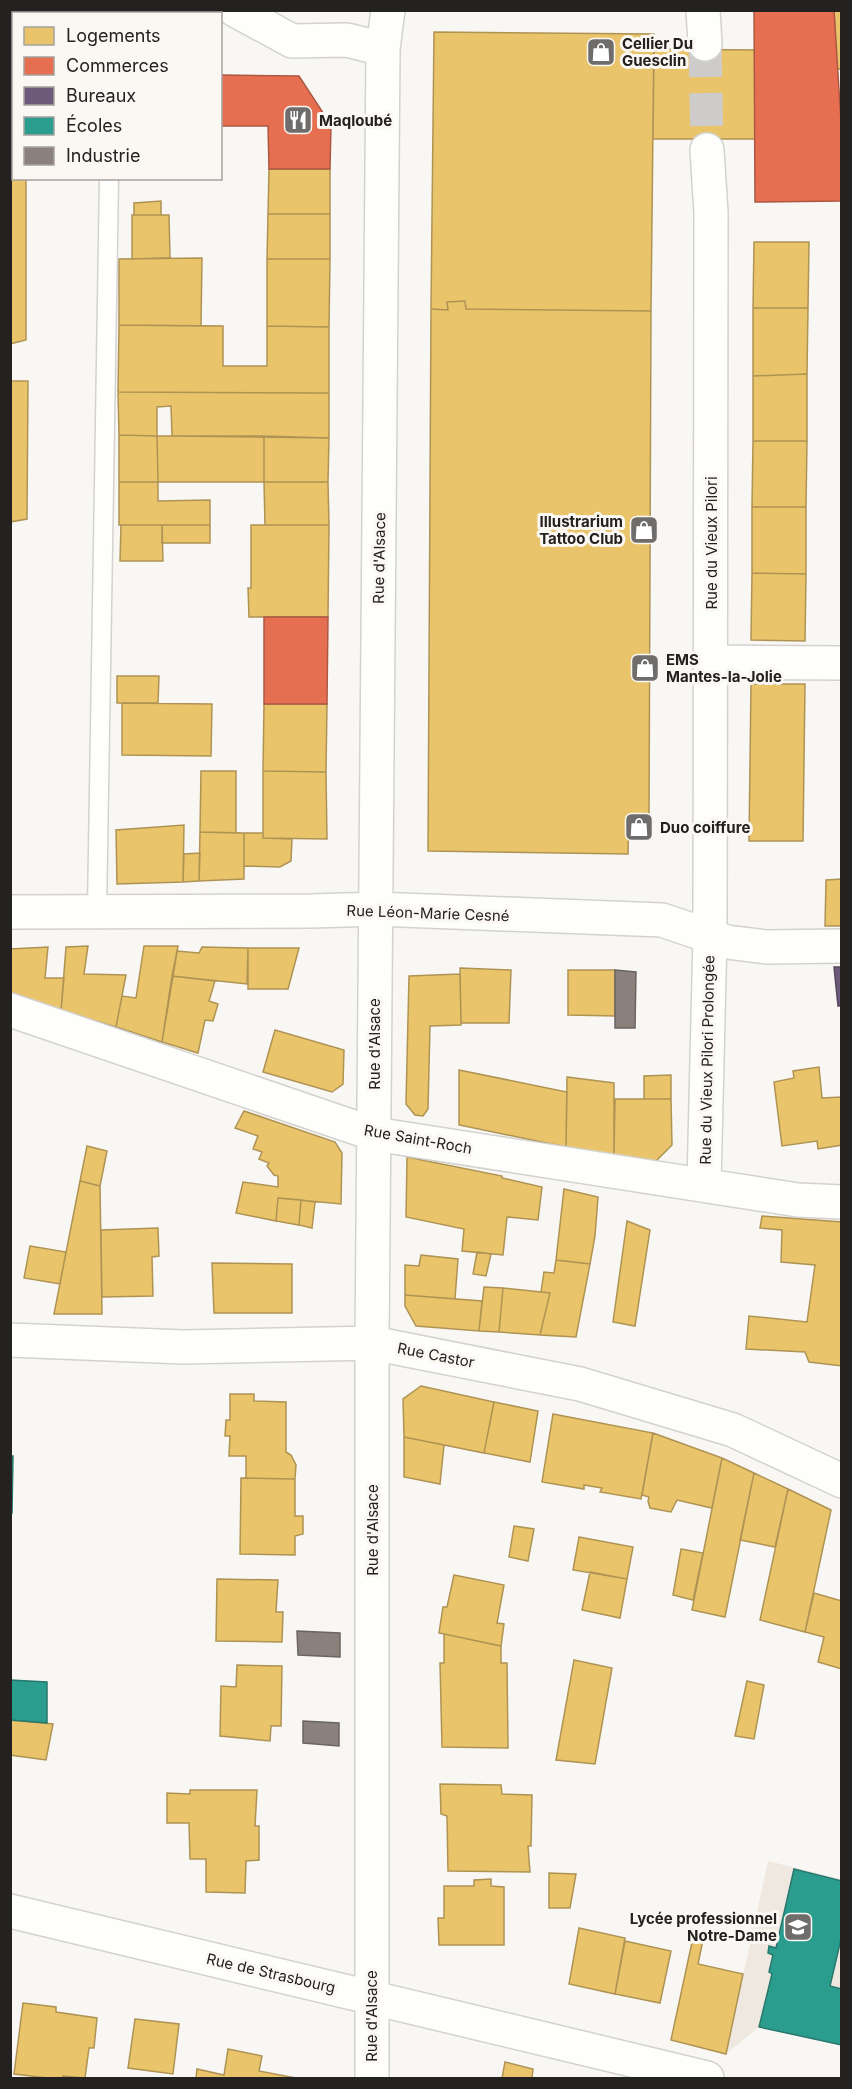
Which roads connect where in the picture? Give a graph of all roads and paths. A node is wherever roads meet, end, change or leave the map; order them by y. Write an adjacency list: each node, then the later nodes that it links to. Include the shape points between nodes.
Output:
1 (235, 10): 5 (street, via 292,41 347,40)
2 (388, 10): 5 (street, Rue d'Alsace)
3 (703, 10): 4 (street)
4 (705, 44)
5 (383, 49): 10 (street, Rue d'Alsace)
6 (707, 150): 8 (street, Rue du Vieux Pilori, via 711,213)
7 (110, 180): 12 (lane)
8 (712, 662): 9 (street); 13 (street, Rue du Vieux Pilori)
9 (842, 663)
10 (376, 909): 12 (street, Rue Léon-Marie Cesné); 13 (street, Rue Léon-Marie Cesné, via 662,920); 16 (street, Rue d'Alsace)
11 (10, 912): 12 (street, Rue Léon-Marie Cesné)
12 (97, 912)
13 (719, 939): 14 (street, Rue Léon-Marie Cesné, via 766,947); 17 (street, Rue du Vieux Pilori Prolongée)
14 (842, 946)
15 (10, 1010): 16 (street, Rue Saint-Roch)
16 (374, 1134): 17 (street, Rue Saint-Roch); 20 (street, Rue d'Alsace)
17 (704, 1184): 18 (street, Rue Saint-Roch, via 798,1200)
18 (842, 1202)
19 (10, 1340): 20 (street, Rue Castor, via 183,1347)
20 (372, 1343): 21 (street, Rue Castor, via 591,1387 733,1430); 23 (street, Rue d'Alsace)
21 (842, 1481)
22 (10, 1911): 23 (street, Rue de Strasbourg)
23 (371, 1998): 24 (street, Rue d'Alsace); 25 (street, Rue de Strasbourg)
24 (372, 2079)
25 (707, 2079)

